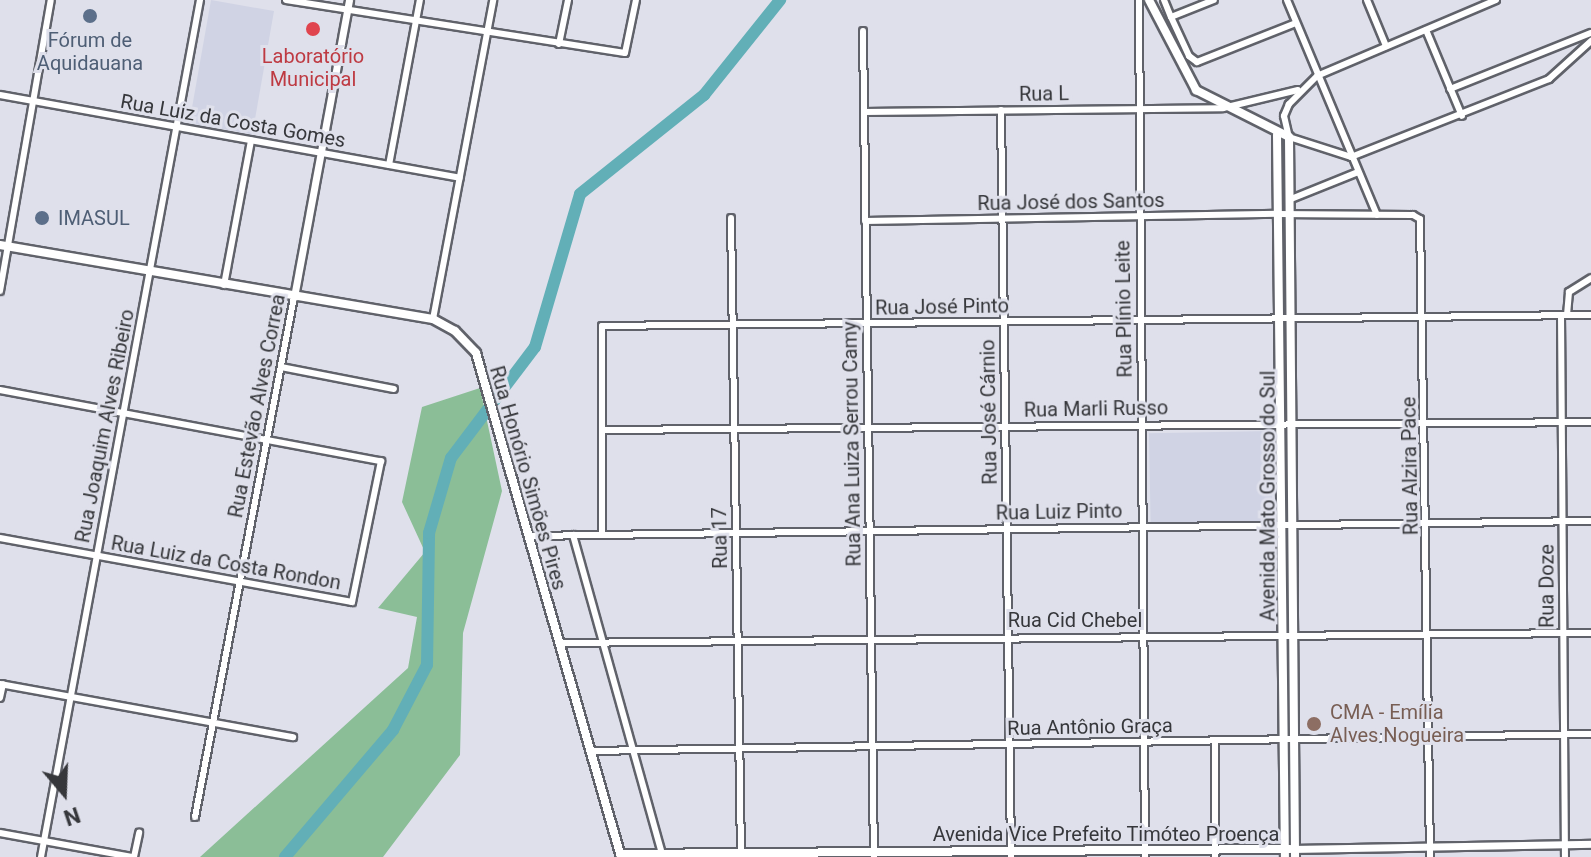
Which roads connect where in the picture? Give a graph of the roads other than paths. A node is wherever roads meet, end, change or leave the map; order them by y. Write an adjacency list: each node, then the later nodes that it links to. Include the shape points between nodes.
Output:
1 (51, 0): 31 (street)
2 (200, 0): 38 (street, Rua Joaquim Alves Ribeiro)
3 (286, 0): 16 (street)
4 (349, 0): 16 (street, Rua Estevão Alves Correa)
5 (420, 0): 18 (street)
6 (493, 0): 22 (street)
7 (568, 0): 25 (street)
8 (636, 0): 25 (street, via 625,53)
9 (1139, 0): 33 (street, Rua Plínio Leite)
10 (1149, 0): 32 (main road, via 1196,90)
11 (1164, 0): 17 (street)
12 (1214, 0): 17 (street)
13 (1287, 0): 19 (street)
14 (1367, 0): 26 (street)
15 (1496, 0): 20 (street)
16 (347, 11): 18 (street); 42 (street, Rua Estevão Alves Correa)
17 (1171, 17): 19 (street, via 1197,62)
18 (415, 22): 22 (street); 44 (street)
19 (1296, 23): 27 (street)
20 (1426, 30): 26 (street); 28 (street)
21 (863, 31): 35 (street, Rua Ana Luiza Serrou Camy)
22 (487, 33): 25 (street); 46 (street)
23 (1591, 33): 28 (street)
24 (1591, 41): 36 (street, via 1549,79)
25 (559, 44)
26 (1386, 46): 27 (street)
27 (1317, 76): 29 (street); 43 (street)
28 (1450, 89): 36 (street)
29 (1298, 90): 32 (street, Rua L); 37 (street, via 1284,116)
30 (0, 95): 31 (street, Rua Luiz da Costa Gomes)
31 (33, 101): 38 (street, Rua Luiz da Costa Gomes); 55 (street)
32 (1223, 108): 33 (street, Rua L); 39 (main road)
33 (1138, 109): 34 (street, Rua L); 51 (street, Rua Plínio Leite)
34 (1001, 110): 35 (street, Rua L); 53 (street, Rua José Cárnio)
35 (864, 112): 54 (street, Rua Ana Luiza Serrou Camy)
36 (1462, 116): 43 (street)
37 (1285, 126): 39 (street); 40 (street)
38 (178, 127): 41 (street, Rua Luiz da Costa Gomes); 56 (street, Rua Joaquim Alves Ribeiro)
39 (1277, 135): 40 (main road); 48 (main road, Avenida Mato Grosso do Sul)
40 (1289, 137): 43 (street); 47 (main road, Avenida Mato Grosso do Sul)
41 (251, 141): 42 (street, Rua Luiz da Costa Gomes); 58 (street)
42 (321, 153): 44 (street, Rua Luiz da Costa Gomes); 60 (street, Rua Estevão Alves Correa)
43 (1351, 157): 45 (street)
44 (389, 165): 46 (street, Rua Luiz da Costa Gomes)
45 (1358, 172): 47 (street); 50 (street)
46 (460, 178): 64 (street)
47 (1291, 199): 49 (main road, Avenida Mato Grosso do Sul)
48 (1278, 214): 49 (street, Rua Alzira Pace); 51 (street, Rua José dos Santos); 66 (main road, Avenida Mato Grosso do Sul)
49 (1290, 214): 50 (street, Rua Alzira Pace); 66 (main road, Avenida Mato Grosso do Sul)
50 (1377, 215): 63 (street, Rua Alzira Pace, via 1413,215 1423,226)
51 (1139, 217): 53 (street, Rua José dos Santos); 65 (street, Rua Plínio Leite)
52 (731, 218): 69 (street, Rua 17)
53 (1003, 219): 54 (street, Rua José dos Santos); 67 (street, Rua José Cárnio)
54 (865, 221): 68 (street, Rua Ana Luiza Serrou Camy)
55 (4, 246): 56 (main road, Rua Honório Simões Pires); 59 (street)
56 (151, 271): 58 (main road, Rua Honório Simões Pires); 73 (street, Rua Joaquim Alves Ribeiro)
57 (1591, 278): 61 (street, via 1569,292)
58 (224, 285): 60 (main road, Rua Honório Simões Pires)
59 (0, 291)
60 (294, 297): 64 (main road, Rua Honório Simões Pires); 70 (street, Rua Estevão Alves Correa)
61 (1564, 315): 62 (street, Rua José Pinto); 63 (street, Rua José Pinto); 74 (street, Rua Doze)
62 (1591, 315)
63 (1424, 317): 66 (street, Rua José Pinto); 77 (street, Rua Alzira Pace)
64 (433, 319): 95 (main road, Rua Honório Simões Pires, via 455,331 476,353)
65 (1140, 319): 66 (street, Rua José Pinto); 67 (street, Rua José Pinto); 78 (street, Rua Plínio Leite)
66 (1287, 319): 76 (main road, Avenida Mato Grosso do Sul)
67 (1004, 323): 68 (street, Rua José Pinto); 79 (street, Rua José Cárnio)
68 (867, 324): 69 (street, Rua José Pinto); 80 (street, Rua Ana Luiza Serrou Camy)
69 (732, 325): 81 (street, Rua 17); 82 (street, Rua José Pinto, via 602,326)
70 (281, 367): 71 (street); 83 (street, Rua Estevão Alves Correa)
71 (394, 389)
72 (0, 390): 73 (street)
73 (124, 413): 83 (street); 97 (street, Rua Joaquim Alves Ribeiro)
74 (1562, 422): 75 (street, Rua Marli Russo); 77 (street, Rua Marli Russo); 84 (street, Rua Doze)
75 (1591, 422)
76 (1289, 423): 77 (street, Rua Marli Russo); 78 (street, Rua Marli Russo); 87 (main road, Avenida Mato Grosso do Sul); 88 (main road, Avenida Mato Grosso do Sul)
77 (1425, 423): 86 (street, Rua Alzira Pace)
78 (1141, 425): 79 (street, Rua Marli Russo); 89 (street, Rua Plínio Leite)
79 (1005, 426): 80 (street, Rua Marli Russo); 90 (street, Rua José Cárnio)
80 (868, 427): 81 (street, Rua Marli Russo); 91 (street, Rua Ana Luiza Serrou Camy)
81 (734, 429): 82 (street, Rua Marli Russo); 92 (street, Rua 17)
82 (602, 430): 94 (street)
83 (267, 440): 98 (street, Rua Estevão Alves Correa); 98 (street, Rua Luiz da Costa Rondon, via 381,461 352,602)
84 (1562, 521): 85 (street, Rua Luiz Pinto); 86 (street, Rua Luiz Pinto); 99 (street, Rua Doze)
85 (1591, 521)
86 (1427, 523): 88 (street, Rua Luiz Pinto); 101 (street, Rua Alzira Pace)
87 (1285, 525): 88 (street, Rua Luiz Pinto); 89 (street, Rua Luiz Pinto); 104 (main road, Avenida Mato Grosso do Sul)
88 (1295, 525): 105 (main road, Avenida Mato Grosso do Sul)
89 (1142, 527): 90 (street, Rua Luiz Pinto); 103 (street, Rua Plínio Leite)
90 (1007, 529): 91 (street, Rua Luiz Pinto); 102 (street, Rua José Cárnio)
91 (869, 531): 92 (street, Rua Luiz Pinto); 106 (street, Rua Ana Luiza Serrou Camy)
92 (736, 533): 94 (street, Rua Luiz Pinto); 107 (street, Rua 17)
93 (573, 535): 94 (street, Rua Luiz Pinto); 95 (street, Rua Luiz Pinto); 109 (street)
94 (602, 535)
95 (528, 536): 108 (main road, Rua Honório Simões Pires)
96 (0, 538): 97 (street, Rua Luiz da Costa Rondon)
97 (97, 556): 98 (street, Rua Luiz da Costa Rondon); 111 (street, Rua Joaquim Alves Ribeiro)
98 (240, 582): 113 (street, Rua Estevão Alves Correa)
99 (1563, 633): 100 (street, Rua Cid Chebel); 101 (street, Rua Cid Chebel); 115 (street, Rua Doze)
100 (1591, 633)
101 (1428, 635): 105 (street, Rua Cid Chebel); 117 (street, Rua Alzira Pace)
102 (1008, 636): 103 (street, Rua Cid Chebel); 106 (street, Rua Cid Chebel); 121 (street, Rua José Cárnio)
103 (1143, 636): 104 (street, Rua Cid Chebel); 120 (street, Rua Plínio Leite)
104 (1284, 637): 105 (street, Rua Cid Chebel); 118 (main road, Avenida Mato Grosso do Sul)
105 (1296, 637): 118 (main road, Avenida Mato Grosso do Sul)
106 (871, 638): 107 (street, Rua Cid Chebel); 122 (street, Rua Ana Luiza Serrou Camy)
107 (738, 641): 109 (street, Rua Cid Chebel); 123 (street, Rua 17)
108 (559, 643): 109 (street, Rua Cid Chebel); 125 (main road, Rua Honório Simões Pires)
109 (603, 644): 124 (street)
110 (1, 684): 111 (street); 112 (street)
111 (71, 696): 113 (street); 129 (street, Rua Joaquim Alves Ribeiro)
112 (0, 698)
113 (213, 722): 116 (street); 126 (street, Rua Estevão Alves Correa)
114 (1591, 734): 115 (street, Rua Antônio Graça)
115 (1564, 735): 117 (street, Rua Antônio Graça); 131 (street, Rua Doze)
116 (293, 737)
117 (1429, 737): 118 (street, Rua Antônio Graça); 132 (street, Rua Alzira Pace)
118 (1292, 739): 119 (street, Rua Antônio Graça); 135 (main road, Avenida Mato Grosso do Sul)
119 (1215, 741): 120 (street, Rua Antônio Graça); 134 (street)
120 (1144, 742): 121 (street, Rua Antônio Graça); 138 (street, Rua Plínio Leite)
121 (1009, 744): 122 (street, Rua Antônio Graça); 137 (street, Rua José Cárnio)
122 (872, 746): 123 (street, Rua Antônio Graça); 136 (street, Rua Ana Luiza Serrou Camy)
123 (739, 748): 124 (street, Rua Antônio Graça); 140 (street, Rua 17)
124 (633, 750): 125 (street, Rua Antônio Graça); 133 (street)
125 (590, 751): 139 (main road, Rua Honório Simões Pires)
126 (195, 817)
127 (0, 833): 129 (street)
128 (139, 833): 142 (street)
129 (44, 841): 141 (street, Rua Joaquim Alves Ribeiro); 142 (street)
130 (1591, 844): 131 (street, Avenida Vice Prefeito Timóteo Proença)
131 (1565, 845): 132 (street, Avenida Vice Prefeito Timóteo Proença); 144 (street, Rua Doze)
132 (1429, 847): 135 (street, Avenida Vice Prefeito Timóteo Proença); 143 (street, Rua Alzira Pace)
133 (662, 853): 139 (main road, Avenida Vice Prefeito Timóteo Proença); 140 (main road, Avenida Vice Prefeito Timóteo Proença)
134 (1215, 853): 135 (main road, Avenida Vice Prefeito Timóteo Proença); 138 (main road, Avenida Vice Prefeito Timóteo Proença)
135 (1290, 853)
136 (874, 854): 137 (main road, Avenida Vice Prefeito Timóteo Proença); 140 (main road, Avenida Vice Prefeito Timóteo Proença)
137 (1011, 854): 138 (main road, Avenida Vice Prefeito Timóteo Proença)
138 (1145, 854)
139 (621, 855)
140 (741, 855)
141 (41, 857)
142 (133, 857)
143 (1430, 857)
144 (1565, 857)

